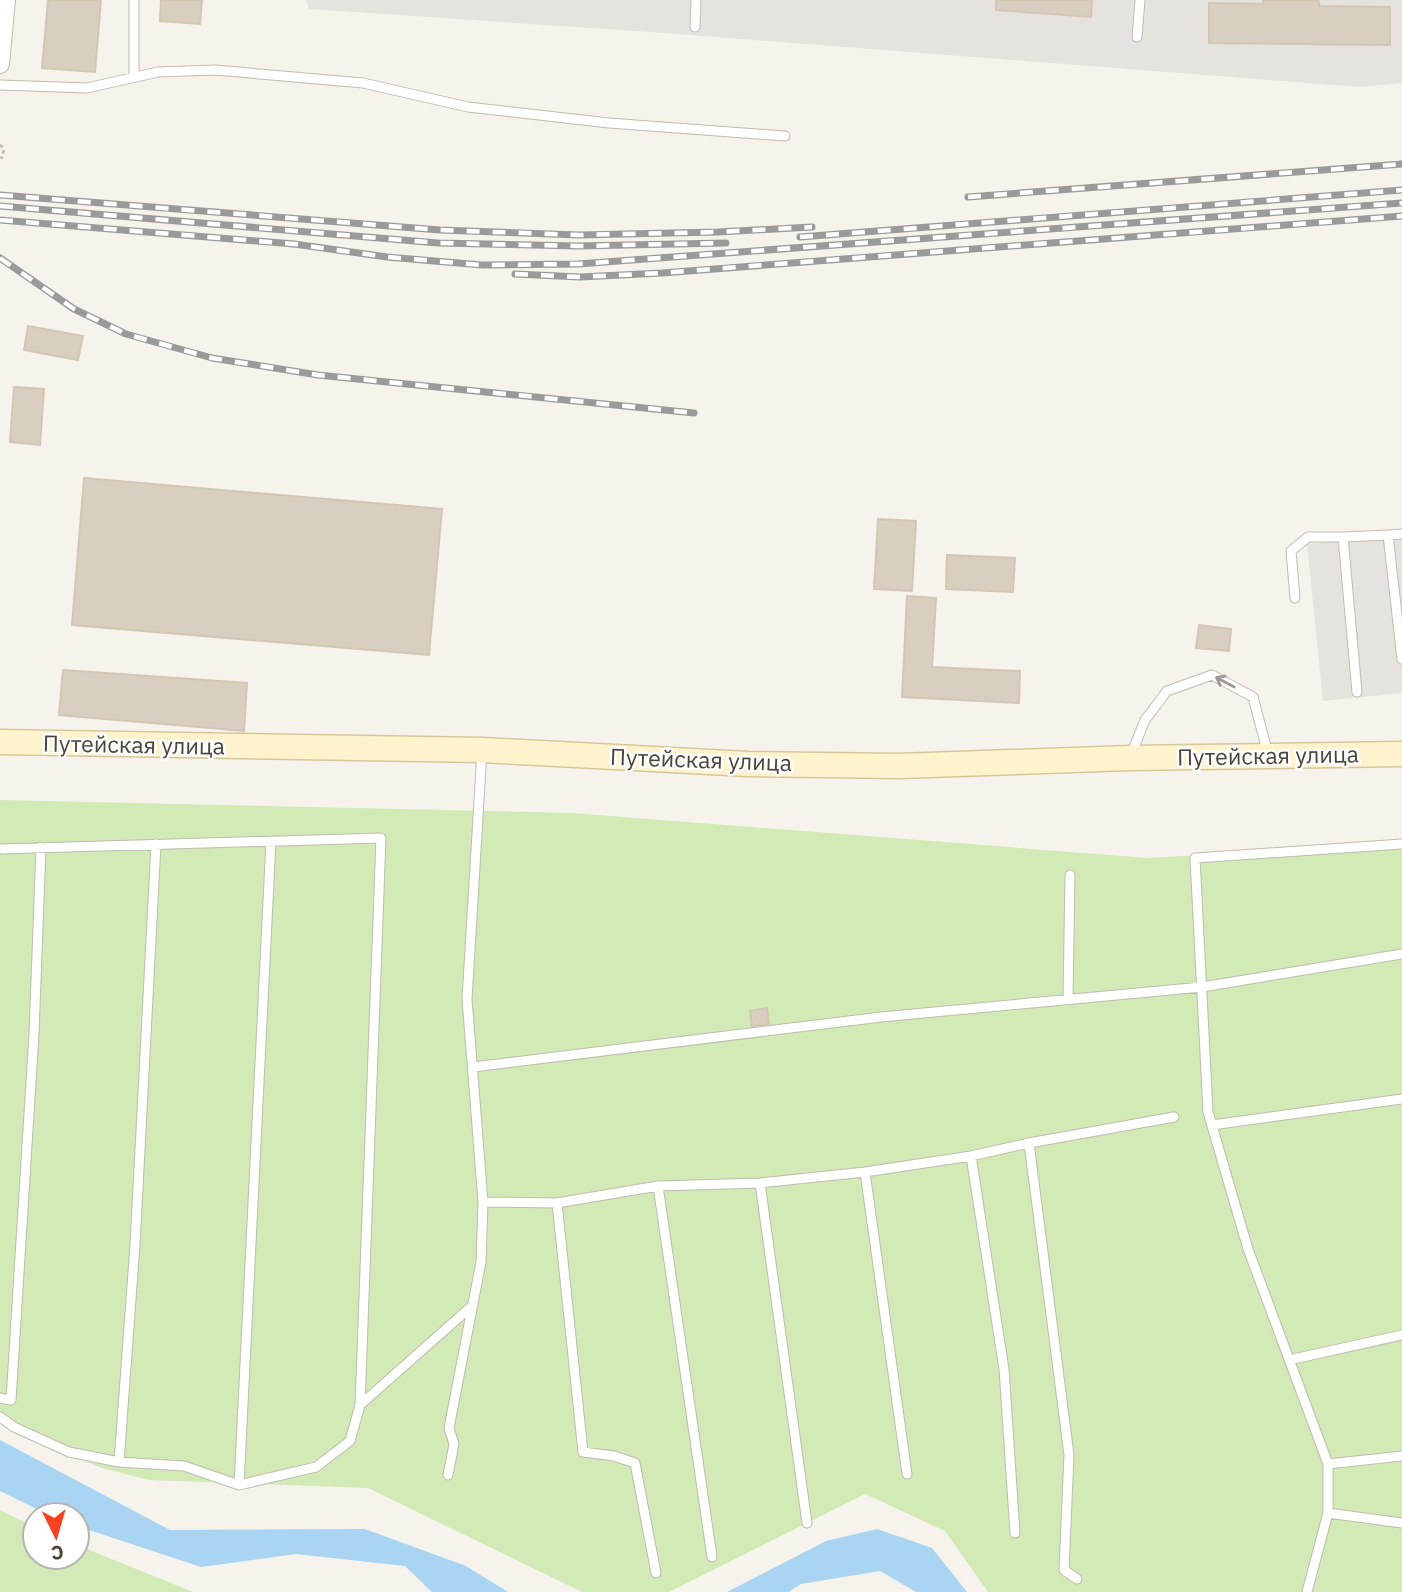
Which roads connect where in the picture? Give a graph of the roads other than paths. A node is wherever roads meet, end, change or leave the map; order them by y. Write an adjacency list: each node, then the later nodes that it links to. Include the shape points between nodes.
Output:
1 (6, 0): 7 (street)
2 (134, 0): 8 (lane)
3 (696, 0): 5 (lane)
4 (1140, 0): 6 (lane)
5 (695, 27)
6 (1137, 37)
7 (0, 64)
8 (134, 77): 9 (lane, via 87,88); 10 (lane, via 215,70 350,82 468,107)
9 (0, 85)
10 (785, 136)
11 (1402, 534): 12 (lane)
12 (1388, 535): 13 (lane); 15 (lane)
13 (1342, 537): 14 (lane, via 1308,537 1291,551); 16 (lane)
14 (1295, 598)
15 (1402, 659)
16 (1357, 692)
17 (0, 742): 18 (main road, Путейская улица)
18 (482, 750): 21 (main road, Путейская улица, via 748,764); 31 (lane, via 467,999)
19 (1402, 754): 20 (main road, Путейская улица)
20 (1269, 756): 21 (main road, Путейская улица); 21 (lane, one-way to 21, via 1252,697 1212,675 1167,691 1145,720)
21 (1130, 758)
22 (271, 841): 23 (lane); 46 (lane, via 381,838); 53 (lane)
23 (156, 844): 25 (lane); 49 (lane)
24 (1402, 844): 29 (lane, via 1195,858)
25 (41, 847): 26 (lane); 45 (lane, via 12,1400)
26 (0, 849)
27 (1070, 875): 30 (lane)
28 (1402, 954): 29 (lane)
29 (1202, 987): 30 (lane); 34 (lane)
30 (1068, 999): 31 (lane)
31 (473, 1067): 40 (lane)
32 (1402, 1099): 34 (lane)
33 (1174, 1117): 35 (lane)
34 (1212, 1125): 44 (lane, via 1248,1249)
35 (1029, 1143): 36 (lane); 60 (lane, via 1069,1455 1064,1570)
36 (971, 1156): 37 (lane); 57 (lane, via 1004,1369)
37 (865, 1172): 38 (lane); 52 (lane)
38 (760, 1183): 39 (lane); 55 (lane)
39 (658, 1186): 41 (lane); 58 (lane)
40 (483, 1202): 41 (lane); 42 (lane, via 481,1262)
41 (557, 1203): 59 (lane, via 583,1452 635,1463)
42 (473, 1305): 46 (lane); 51 (lane, via 449,1428 454,1444)
43 (1402, 1335): 44 (lane)
44 (1289, 1360): 50 (lane)
45 (0, 1398)
46 (360, 1405): 53 (lane, via 350,1441 316,1467)
47 (0, 1417): 49 (lane, via 69,1452)
48 (1402, 1456): 50 (lane)
49 (119, 1462): 53 (lane, via 184,1466)
50 (1328, 1464): 54 (lane)
51 (448, 1475)
52 (907, 1475)
53 (239, 1485)
54 (1328, 1513): 56 (lane); 61 (lane)
55 (807, 1523)
56 (1402, 1523)
57 (1015, 1533)
58 (712, 1557)
59 (656, 1573)
60 (1077, 1579)
61 (1307, 1592)

